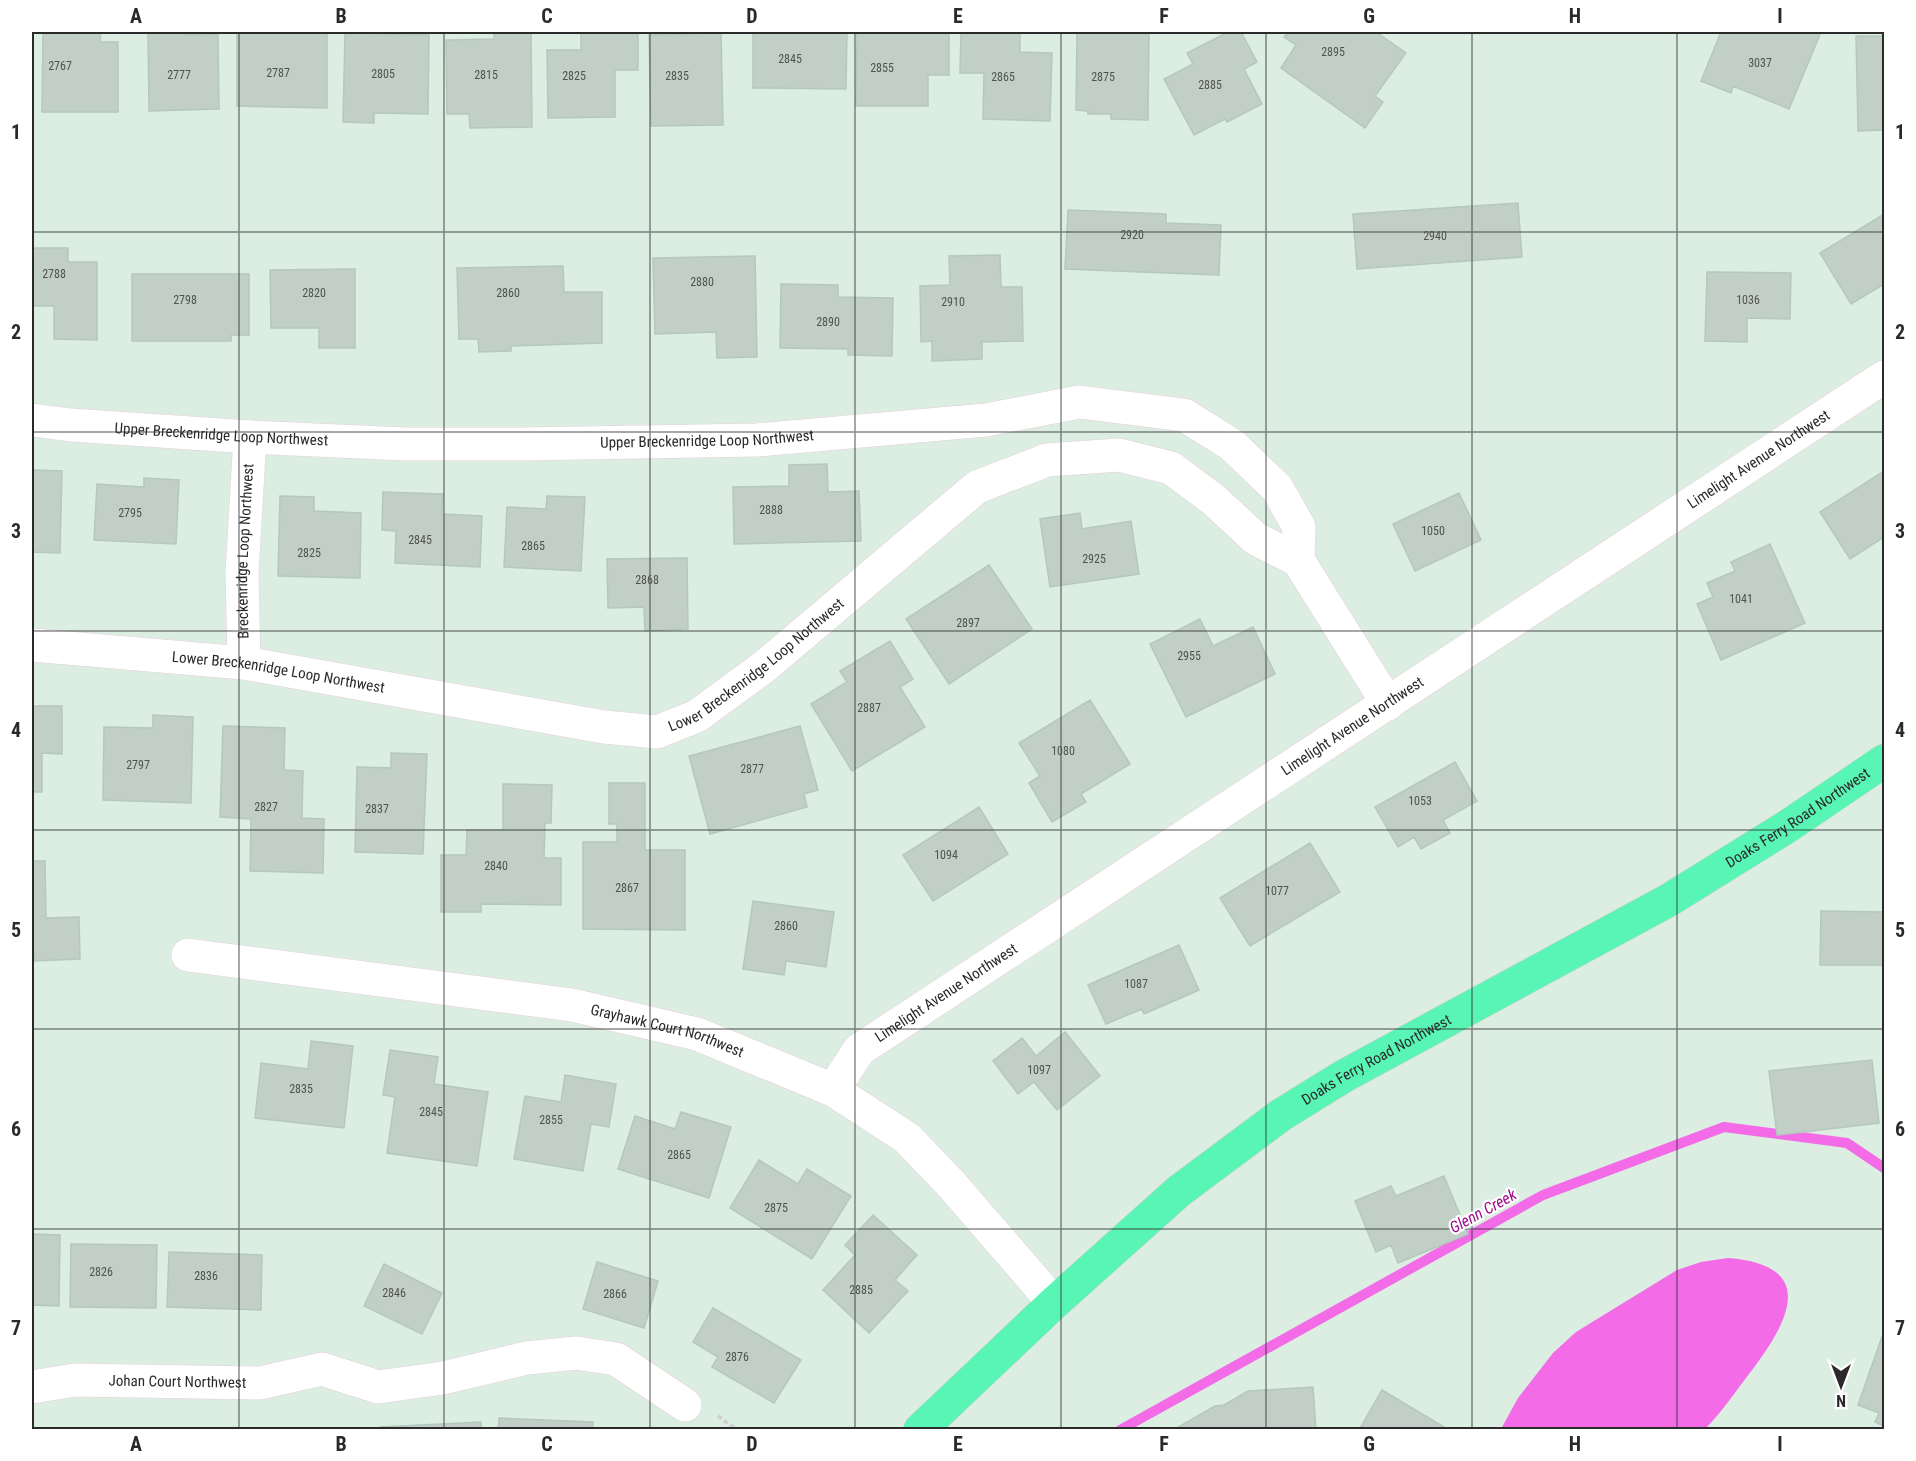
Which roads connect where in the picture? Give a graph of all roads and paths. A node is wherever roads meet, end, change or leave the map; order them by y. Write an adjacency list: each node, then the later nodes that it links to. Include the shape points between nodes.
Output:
1 (1884, 377): 7 (street, Limelight Avenue Northwest)
2 (32, 420): 3 (street, Upper Breckenridge Loop Northwest)
3 (250, 437): 4 (street, Upper Breckenridge Loop Northwest, via 405,444 757,440 986,420 1090,403 1184,415 1232,445 1277,488 1299,527); 6 (street, Breckenridge Loop Northwest, via 242,573)
4 (1298, 560): 6 (street, Lower Breckenridge Loop Northwest, via 1256,539 1214,500 1171,468 1119,455 1047,460 977,487 765,666 697,716 657,732 604,727); 7 (street)
5 (32, 645): 6 (street, Lower Breckenridge Loop Northwest)
6 (244, 663)
7 (1388, 704): 10 (street, Limelight Avenue Northwest, via 859,1050)
8 (1884, 761): 11 (main road, Doaks Ferry Road Northwest, via 1669,900 1344,1076 1281,1115 1179,1191)
9 (188, 955): 10 (street, Grayhawk Court Northwest, via 572,1005 697,1034)
10 (833, 1090): 11 (street, Grayhawk Court Northwest, via 907,1138)
11 (1054, 1303): 14 (main road, Doaks Ferry Road Northwest)
12 (32, 1387): 13 (street, Johan Court Northwest, via 75,1380 260,1383 322,1369 378,1387 443,1378 527,1358 576,1353 616,1359)
13 (685, 1405)
14 (920, 1430)

